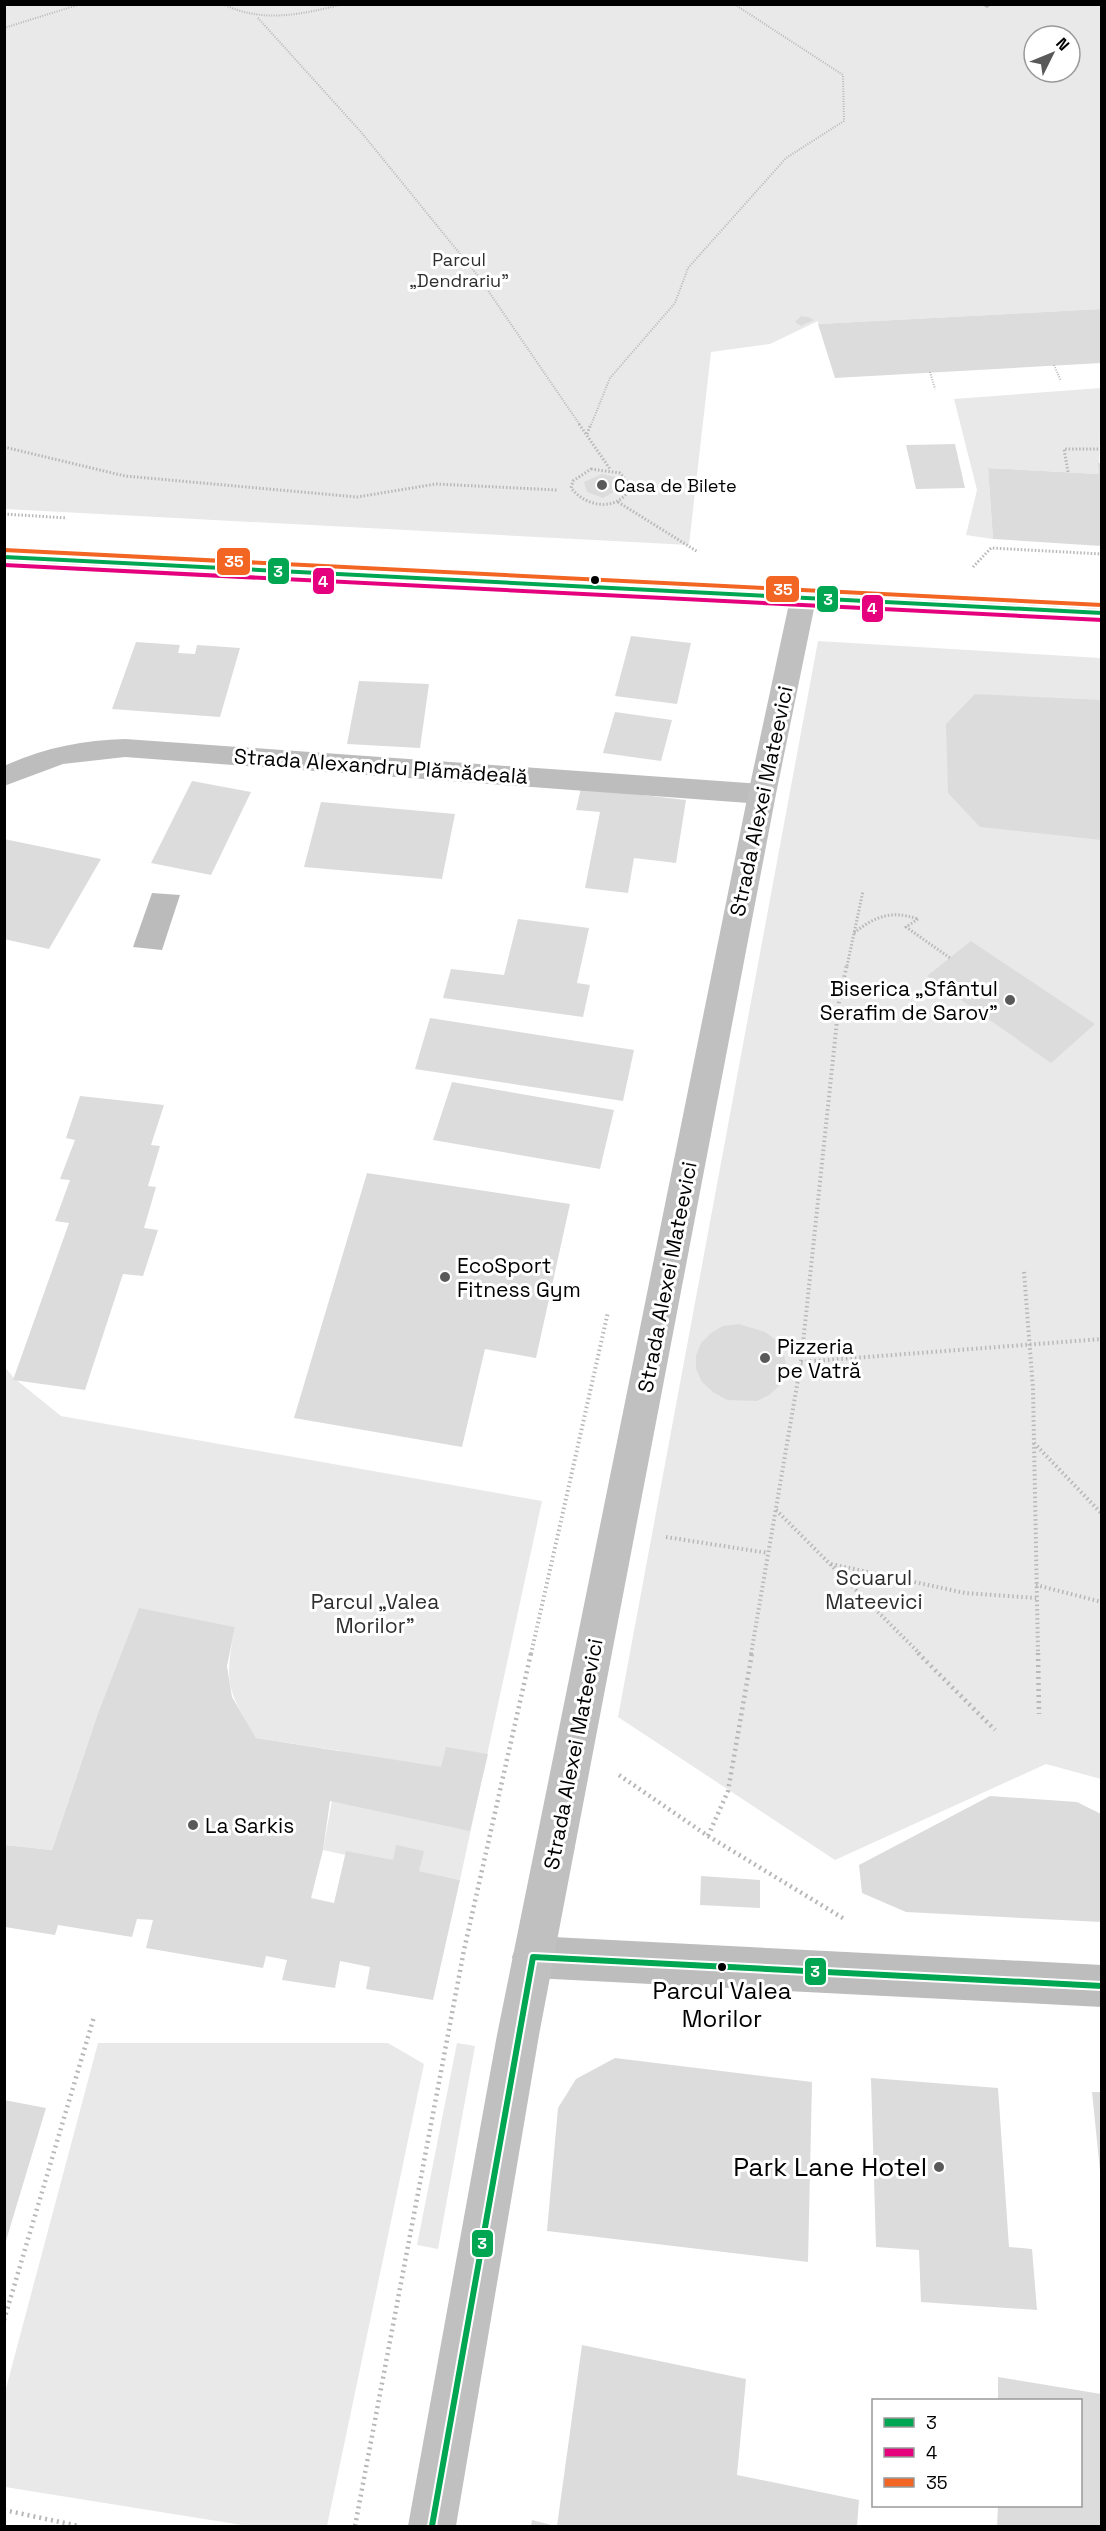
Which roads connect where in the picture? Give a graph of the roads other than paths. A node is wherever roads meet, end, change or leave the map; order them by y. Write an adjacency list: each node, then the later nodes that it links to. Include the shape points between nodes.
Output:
1 (4, 557): 2 (main road)
2 (803, 599): 3 (main road); 5 (main road, Strada Alexei Mateevici)
3 (1101, 613)
4 (4, 777): 5 (main road, Strada Alexandru Plămădeală, via 84,748 125,748)
5 (762, 794): 6 (main road, Strada Alexei Mateevici)
6 (533, 1957): 7 (main road); 8 (main road, Strada Alexei Mateevici)
7 (1101, 1986)
8 (432, 2526)

